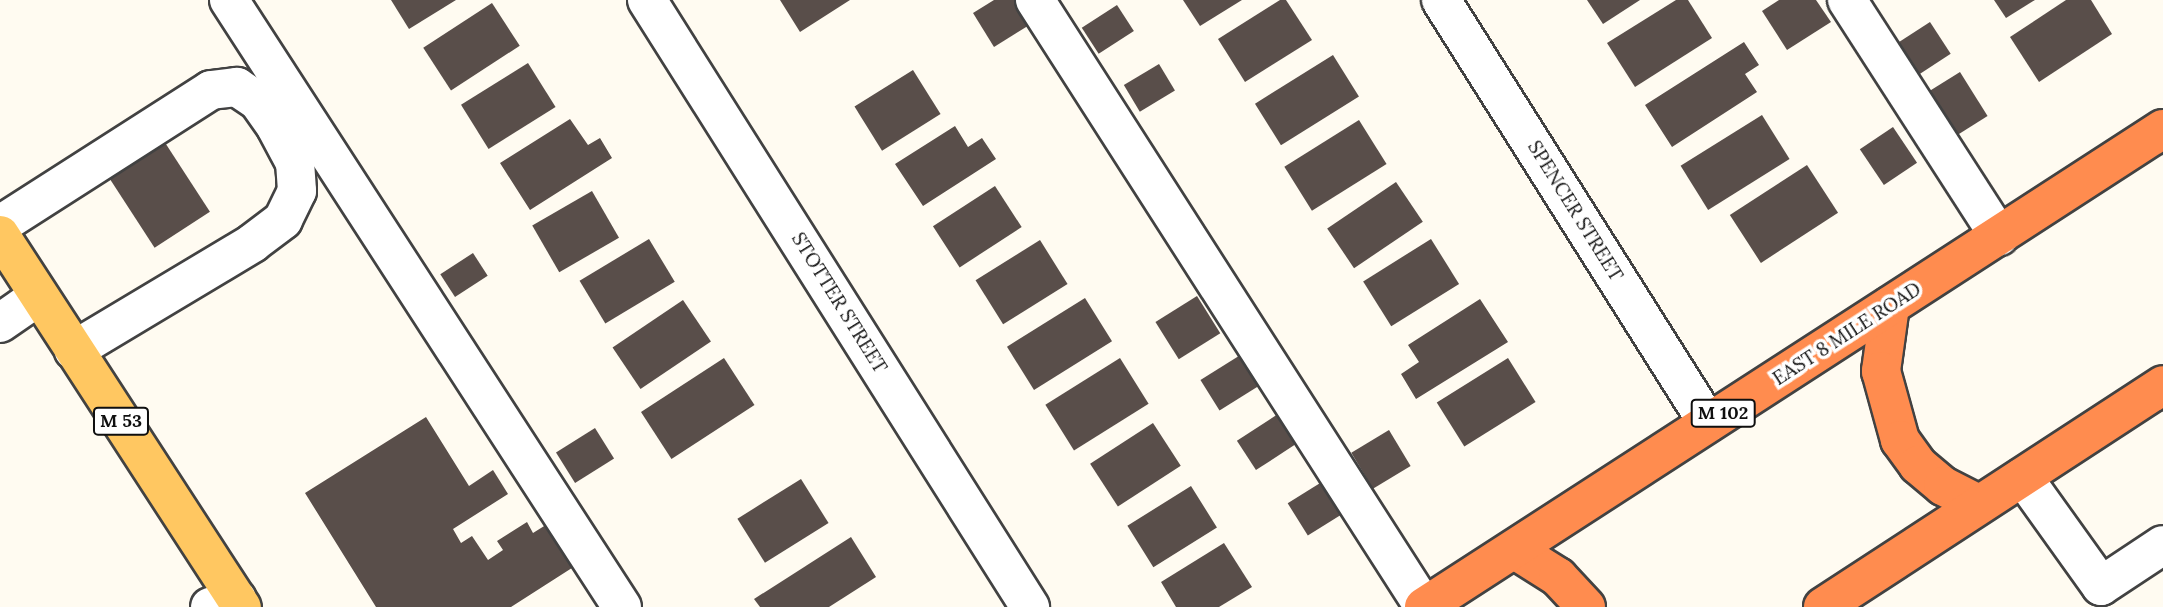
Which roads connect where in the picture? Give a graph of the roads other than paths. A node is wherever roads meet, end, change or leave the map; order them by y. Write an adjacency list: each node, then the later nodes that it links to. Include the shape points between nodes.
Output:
1 (229, 0): 6 (street)
2 (647, 0): 23 (street, STOTTER STREET)
3 (1035, 0): 24 (street)
4 (1441, 0): 16 (street, SPENCER STREET)
5 (1847, 0): 10 (street)
6 (288, 119): 8 (street, via 237,87 211,90); 14 (street, via 297,191 283,220 253,243); 22 (street)
7 (2163, 129): 10 (highway, EAST 8 MILE ROAD / M 102)
8 (0, 225)
9 (0, 235): 11 (main road, M 53)
10 (1999, 236): 12 (highway, EAST 8 MILE ROAD / M 102)
11 (39, 296): 13 (street); 14 (main road, M 53)
12 (1890, 306): 16 (highway, EAST 8 MILE ROAD / M 102); 18 (highway, via 1881,371 1900,440 1935,479)
13 (0, 323)
14 (74, 350): 21 (main road, M 53)
15 (2163, 386): 17 (highway)
16 (1708, 423): 20 (highway, EAST 8 MILE ROAD / M 102)
17 (2023, 477): 18 (highway); 19 (street, via 2101,586)
18 (1978, 505): 26 (highway)
19 (2163, 545)
20 (1515, 550): 24 (highway, EAST 8 MILE ROAD / M 102); 25 (highway, via 1558,577)
21 (229, 604)
22 (622, 607)
23 (1030, 607)
24 (1424, 607)
25 (1586, 607)
26 (1823, 607)

